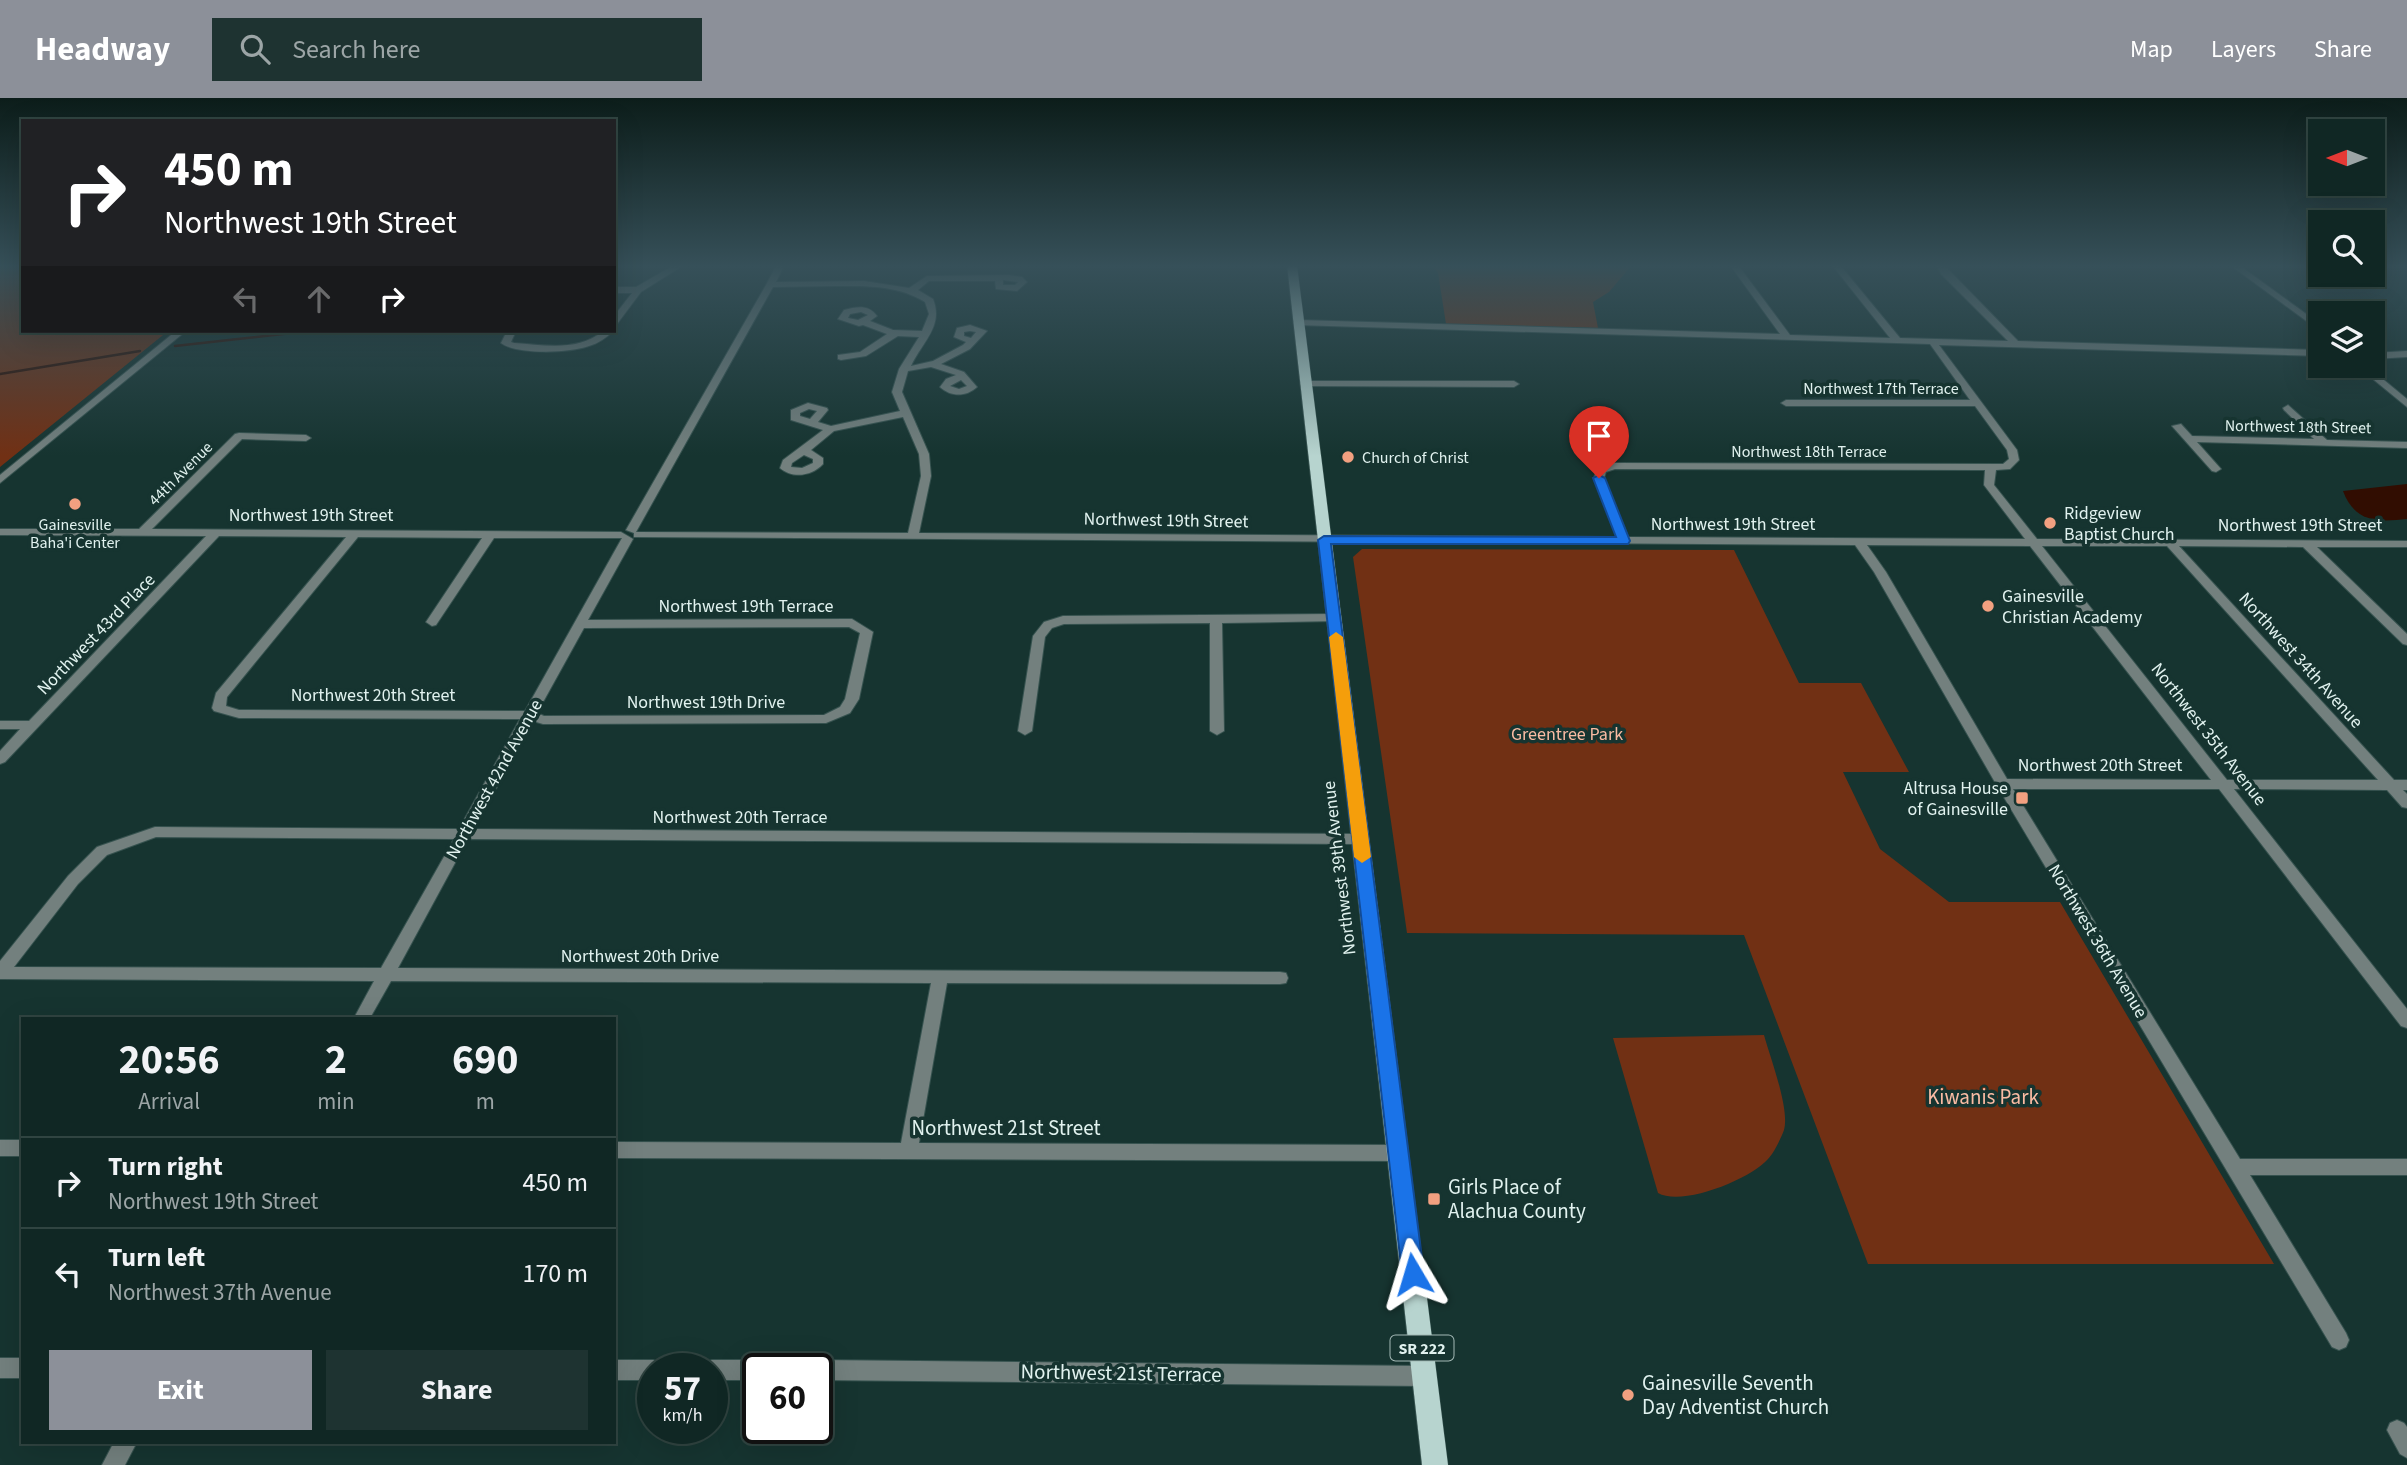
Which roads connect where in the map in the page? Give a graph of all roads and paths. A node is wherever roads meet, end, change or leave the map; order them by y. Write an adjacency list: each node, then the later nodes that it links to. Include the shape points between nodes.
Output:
1 (745, 329): 51 (street, Northwest 42nd Avenue)
2 (884, 329): 12 (street)
3 (928, 329): 13 (street)
4 (1300, 329): 27 (main road, Northwest 39th Avenue / SR 222)
5 (1501, 329): 14 (street)
6 (1780, 329): 14 (street)
7 (1888, 329): 15 (street)
8 (2001, 329): 18 (street)
9 (179, 333): 44 (street)
10 (510, 333): 11 (street, via 506,343 512,346 579,347)
11 (606, 333)
12 (896, 333): 13 (street); 21 (street, via 863,354)
13 (926, 334): 24 (street)
14 (1786, 337): 15 (street)
15 (1896, 339): 17 (street)
16 (972, 341): 23 (street)
17 (1932, 341): 18 (street); 30 (street)
18 (2014, 342): 19 (street)
19 (2308, 353)
20 (2407, 354): 22 (street)
21 (841, 357)
22 (2385, 357)
23 (934, 365): 24 (street); 25 (street)
24 (904, 369): 33 (street, via 897,392)
25 (963, 376)
26 (2376, 378): 31 (street)
27 (1306, 384): 28 (street); 52 (main road, Northwest 39th Avenue / SR 222)
28 (1514, 384)
29 (1786, 403): 30 (street, Northwest 17th Terrace)
30 (1976, 404): 42 (street, Northwest 18th Terrace, via 2012,450 2014,460 2006,467)
31 (2407, 404)
32 (2288, 408): 39 (street)
33 (905, 412): 36 (street); 50 (street, via 924,454 926,476)
34 (812, 423): 36 (street)
35 (2177, 426): 38 (street)
36 (831, 429): 41 (street)
37 (306, 438): 46 (street, 44th Avenue, via 239,436)
38 (2189, 439): 39 (street, Northwest 18th Street); 43 (street)
39 (2323, 442): 40 (street, Northwest 18th Street)
40 (2407, 445)
41 (804, 450)
42 (1991, 468): 53 (street, Northwest 18th Terrace, via 1614,466 1601,470 1599,478); 55 (street, Northwest 35th Avenue, via 1989,485)
43 (2216, 469)
44 (0, 480)
45 (0, 532): 46 (street, Northwest 19th Street)
46 (143, 532): 47 (street, Northwest 19th Street)
47 (216, 533): 48 (street, Northwest 19th Street); 67 (street, Northwest 43rd Place)
48 (355, 533): 49 (street, Northwest 19th Street); 65 (street, Northwest 20th Street, via 221,696 219,708 239,714)
49 (491, 533): 51 (street, Northwest 19th Street); 61 (street)
50 (913, 534): 51 (street, Northwest 19th Street); 52 (street, Northwest 19th Street)
51 (630, 535): 62 (street, Northwest 42nd Avenue)
52 (1324, 540): 53 (street, Northwest 19th Street); 59 (main road, Northwest 39th Avenue / SR 222)
53 (1624, 541): 54 (street, Northwest 19th Street)
54 (1859, 542): 55 (street, Northwest 19th Street); 71 (street, Northwest 36th Avenue)
55 (2035, 542): 56 (street, Northwest 19th Street); 72 (street, Northwest 35th Avenue)
56 (2169, 542): 57 (street, Northwest 19th Street); 73 (street, Northwest 34th Avenue)
57 (2306, 542): 58 (street, Northwest 19th Street); 63 (street)
58 (2407, 544)
59 (1334, 618): 60 (street); 77 (main road, Northwest 39th Avenue / SR 222)
60 (1216, 620): 68 (street, via 1063,620 1048,625 1039,636); 69 (street)
61 (432, 622)
62 (578, 624): 64 (street, Northwest 19th Terrace, via 852,623 867,632); 65 (street, Northwest 42nd Avenue)
63 (2407, 641)
64 (859, 676): 65 (street, Northwest 19th Drive, via 845,710 826,719 543,720)
65 (528, 715): 76 (street, Northwest 42nd Avenue)
66 (0, 725): 67 (street)
67 (32, 725): 70 (street, Northwest 43rd Place)
68 (1025, 731)
69 (1217, 731)
70 (0, 759)
71 (2003, 784): 72 (street, Northwest 20th Street); 89 (street, Northwest 36th Avenue)
72 (2224, 785): 73 (street, Northwest 20th Street); 83 (street, Northwest 35th Avenue)
73 (2391, 785): 74 (street, Northwest 20th Street); 75 (street, Northwest 34th Avenue)
74 (2407, 785)
75 (2407, 803)
76 (464, 834): 77 (street, Northwest 20th Terrace); 78 (street, Northwest 20th Terrace, via 155,832 102,851); 79 (street, Northwest 42nd Avenue)
77 (1360, 839): 88 (main road, Northwest 39th Avenue / SR 222)
78 (0, 973): 79 (street, Northwest 20th Drive)
79 (387, 974): 80 (street, Northwest 20th Drive); 82 (street, Northwest 42nd Avenue)
80 (940, 978): 81 (street, Northwest 20th Drive); 87 (street)
81 (1280, 978)
82 (363, 1017)
83 (2407, 1021)
84 (0, 1148): 85 (street)
85 (21, 1148)
86 (616, 1150): 87 (street, Northwest 21st Street)
87 (909, 1150): 88 (street, Northwest 21st Street)
88 (1398, 1153): 97 (main road, Northwest 39th Avenue / SR 222)
89 (2235, 1167): 90 (street); 91 (street, Northwest 36th Avenue)
90 (2407, 1167)
91 (2339, 1340)
92 (0, 1368): 93 (street)
93 (21, 1368)
94 (616, 1370): 95 (street)
95 (637, 1370)
96 (833, 1370): 97 (street, Northwest 21st Terrace)
97 (1425, 1377): 100 (main road, Northwest 39th Avenue / SR 222)
98 (125, 1444): 99 (street)
99 (113, 1465)
100 (1435, 1465)

